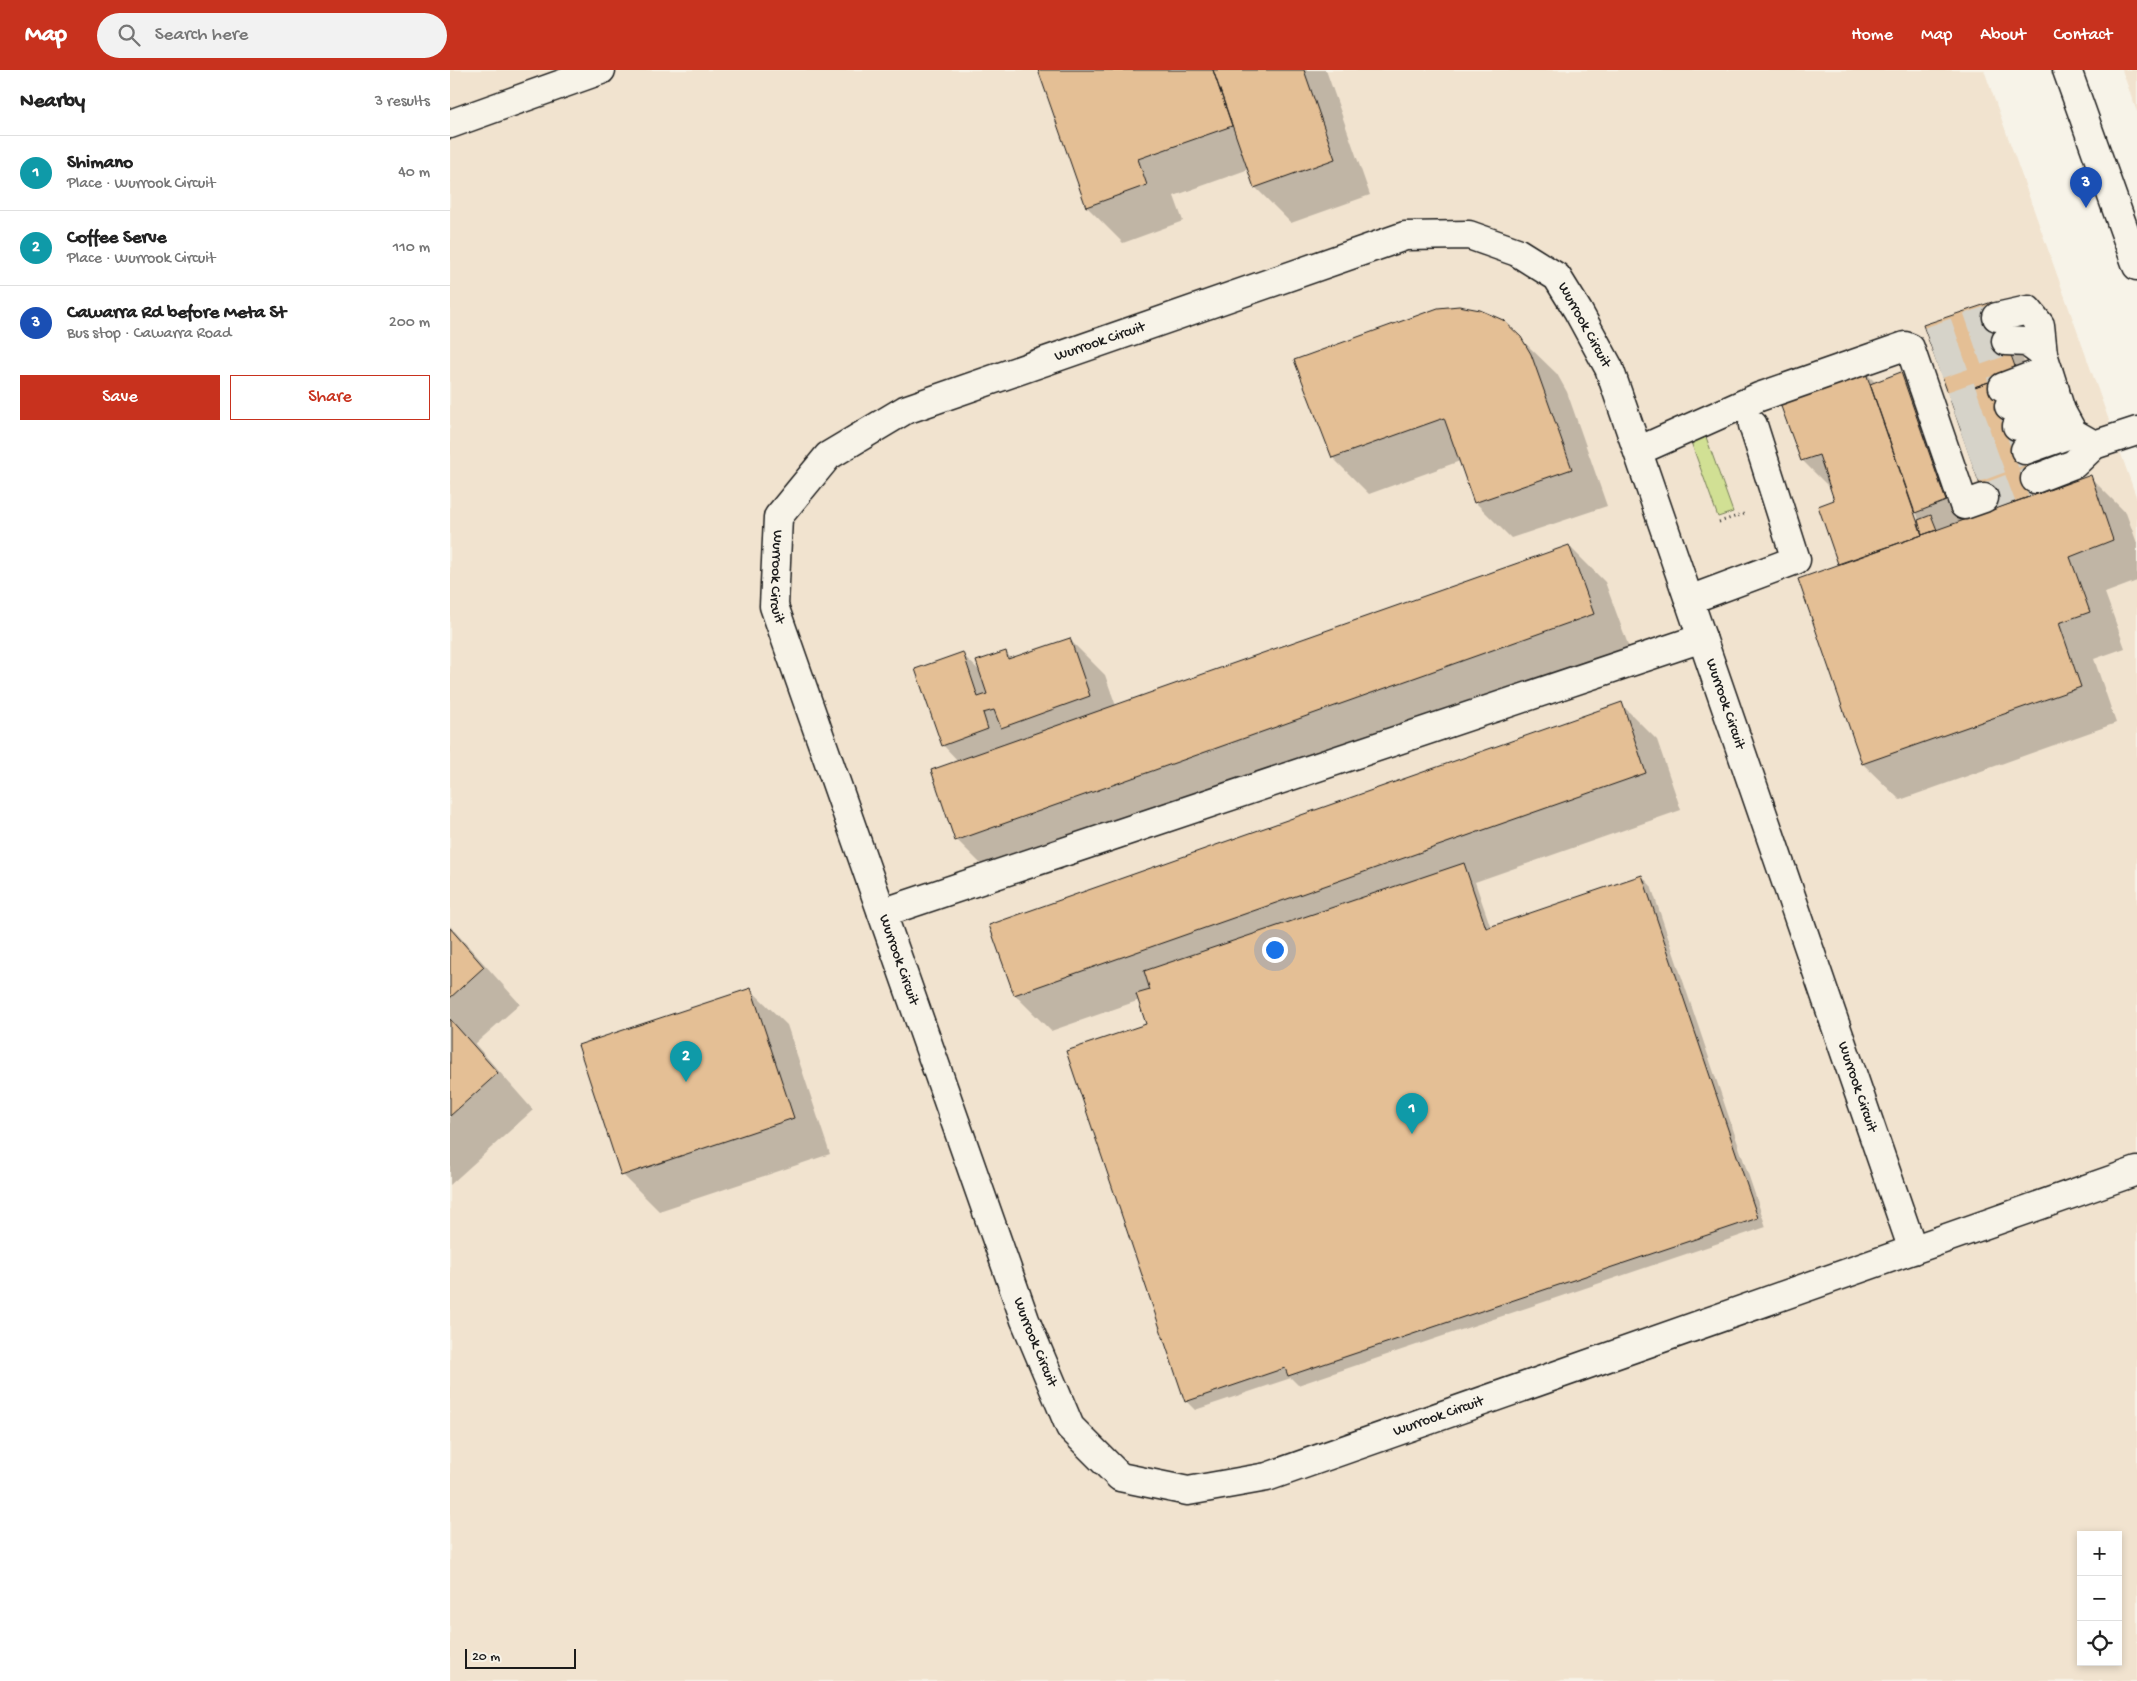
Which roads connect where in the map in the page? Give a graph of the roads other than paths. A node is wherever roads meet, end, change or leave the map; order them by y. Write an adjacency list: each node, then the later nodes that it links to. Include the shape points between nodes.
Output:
1 (601, 70): 3 (street)
2 (2067, 70): 4 (street)
3 (450, 124)
4 (2137, 266)
5 (2001, 329): 6 (street, via 2028,310 2040,325)
6 (2062, 400): 6 (street, via 2013,417); 8 (street); 10 (street, via 2074,464)
7 (1753, 425): 12 (street, via 1796,560)
8 (2137, 431)
9 (1638, 451): 11 (street, via 1758,397 1905,346 1924,357 1953,439 1964,505); 12 (street, Wurrook Circuit); 14 (street, Wurrook Circuit, via 1609,368 1557,277 1517,252 1469,235 1405,236 905,410 828,456 778,517 774,606)
10 (2035, 479)
11 (1984, 498)
12 (1689, 600): 13 (street, Wurrook Circuit)
13 (1702, 638): 14 (street); 16 (street, Wurrook Circuit)
14 (882, 913): 16 (street, Wurrook Circuit, via 1025,1320 1070,1427 1120,1477 1188,1491 1267,1477)
15 (2137, 1171): 16 (street, Wurrook Circuit)
16 (1913, 1250)

